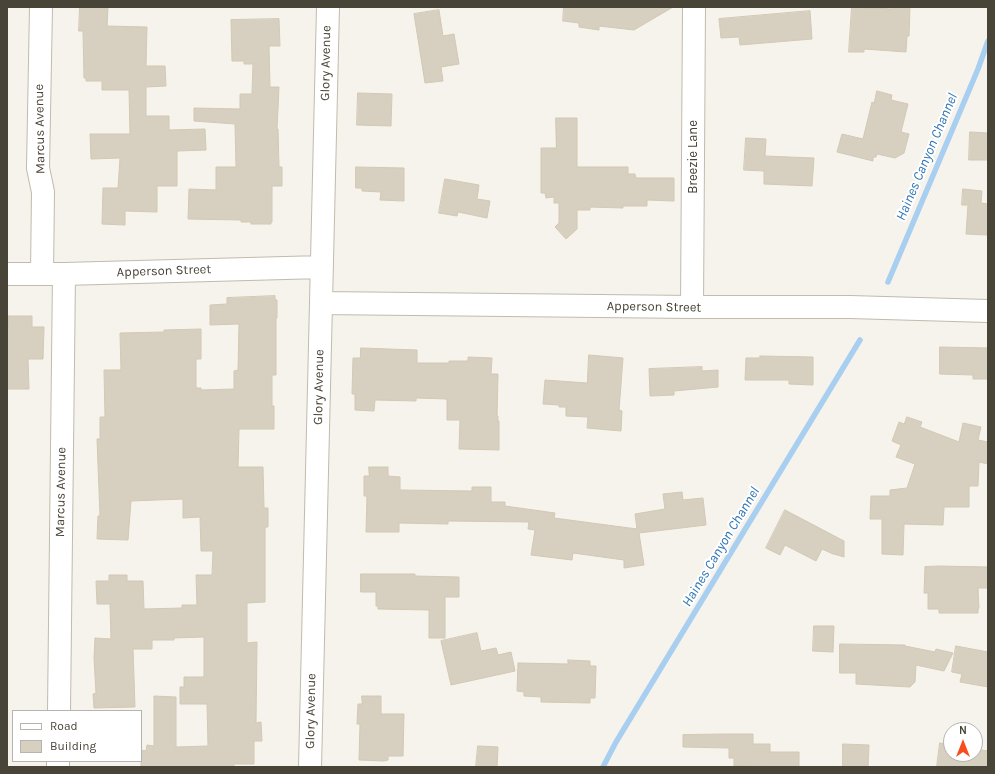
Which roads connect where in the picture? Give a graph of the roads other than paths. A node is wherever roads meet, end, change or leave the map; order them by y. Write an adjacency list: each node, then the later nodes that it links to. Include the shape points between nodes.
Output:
1 (41, 7): 6 (street, Marcus Avenue, via 38,168 43,192)
2 (328, 7): 4 (street, Glory Avenue)
3 (694, 7): 9 (street, Breezie Lane)
4 (322, 267): 7 (street, Apperson Street); 8 (street, Glory Avenue)
5 (7, 274): 6 (street, Apperson Street)
6 (42, 274): 7 (street, Apperson Street)
7 (64, 274): 11 (street, Marcus Avenue)
8 (321, 303): 9 (street, Apperson Street); 12 (street, Glory Avenue)
9 (692, 307): 10 (street, Apperson Street, via 850,307)
10 (988, 311)
11 (59, 710)
12 (310, 767)

